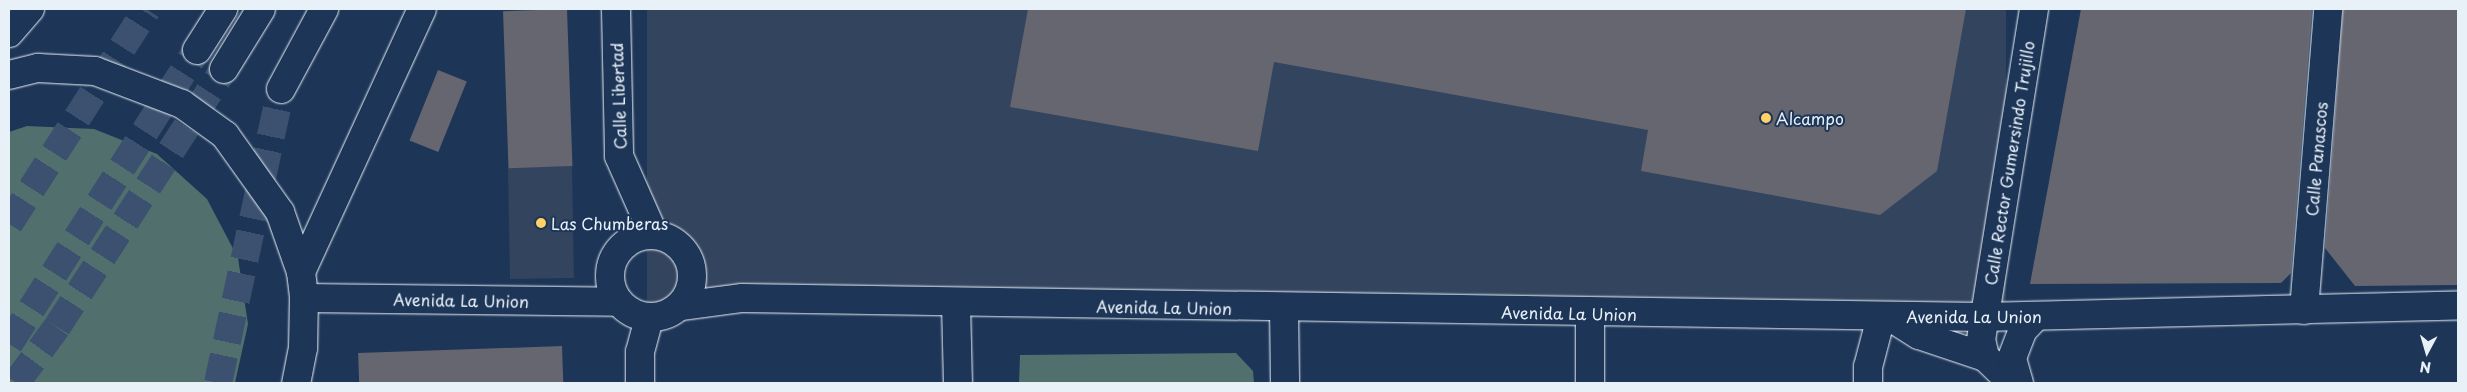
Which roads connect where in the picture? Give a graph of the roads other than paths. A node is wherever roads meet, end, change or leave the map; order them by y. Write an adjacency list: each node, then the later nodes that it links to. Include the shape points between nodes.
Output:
1 (30, 9): 9 (main road)
2 (223, 9): 10 (main road)
3 (261, 9): 11 (main road)
4 (324, 9): 13 (main road)
5 (422, 9): 15 (main road)
6 (616, 9): 14 (main road, Calle Libertad, via 619,156)
7 (2034, 9): 25 (main road, Calle Rector Gumersindo Trujillo)
8 (2328, 9): 21 (main road, Calle Panascos)
9 (9, 33)
10 (197, 50)
11 (224, 69)
12 (9, 75): 15 (main road, via 38,68 95,71 182,104 225,135 280,212)
13 (281, 90)
14 (654, 236): 16 (main road, via 636,238 623,244 614,256 610,283); 19 (main road, via 676,242 691,264 691,290)
15 (302, 285): 16 (main road, Avenida La Union); 28 (main road, via 303,348)
16 (618, 302): 26 (main road, via 635,315)
17 (956, 303): 19 (main road, Avenida La Union, via 723,298); 20 (main road, Avenida La Union); 30 (main road)
18 (2458, 305): 21 (main road, Avenida La Union)
19 (681, 306): 26 (main road, via 662,317)
20 (1284, 309): 22 (main road, Avenida La Union); 31 (main road)
21 (2304, 310): 23 (main road, Avenida La Union)
22 (1590, 313): 24 (main road, Avenida La Union); 32 (main road)
23 (2036, 316): 25 (main road, Avenida La Union); 35 (main road, via 2023,330 2012,358)
24 (1886, 317): 25 (main road, Avenida La Union); 27 (main road, via 1919,335); 33 (main road, via 1868,367)
25 (1983, 317): 27 (main road, Calle Rector Gumersindo Trujillo, via 1981,340)
26 (649, 318): 29 (main road, via 640,352)
27 (1985, 357): 34 (main road)
28 (296, 383)
29 (640, 383)
30 (958, 383)
31 (1285, 383)
32 (1590, 383)
33 (1868, 383)
34 (2012, 383)
35 (2019, 383)

